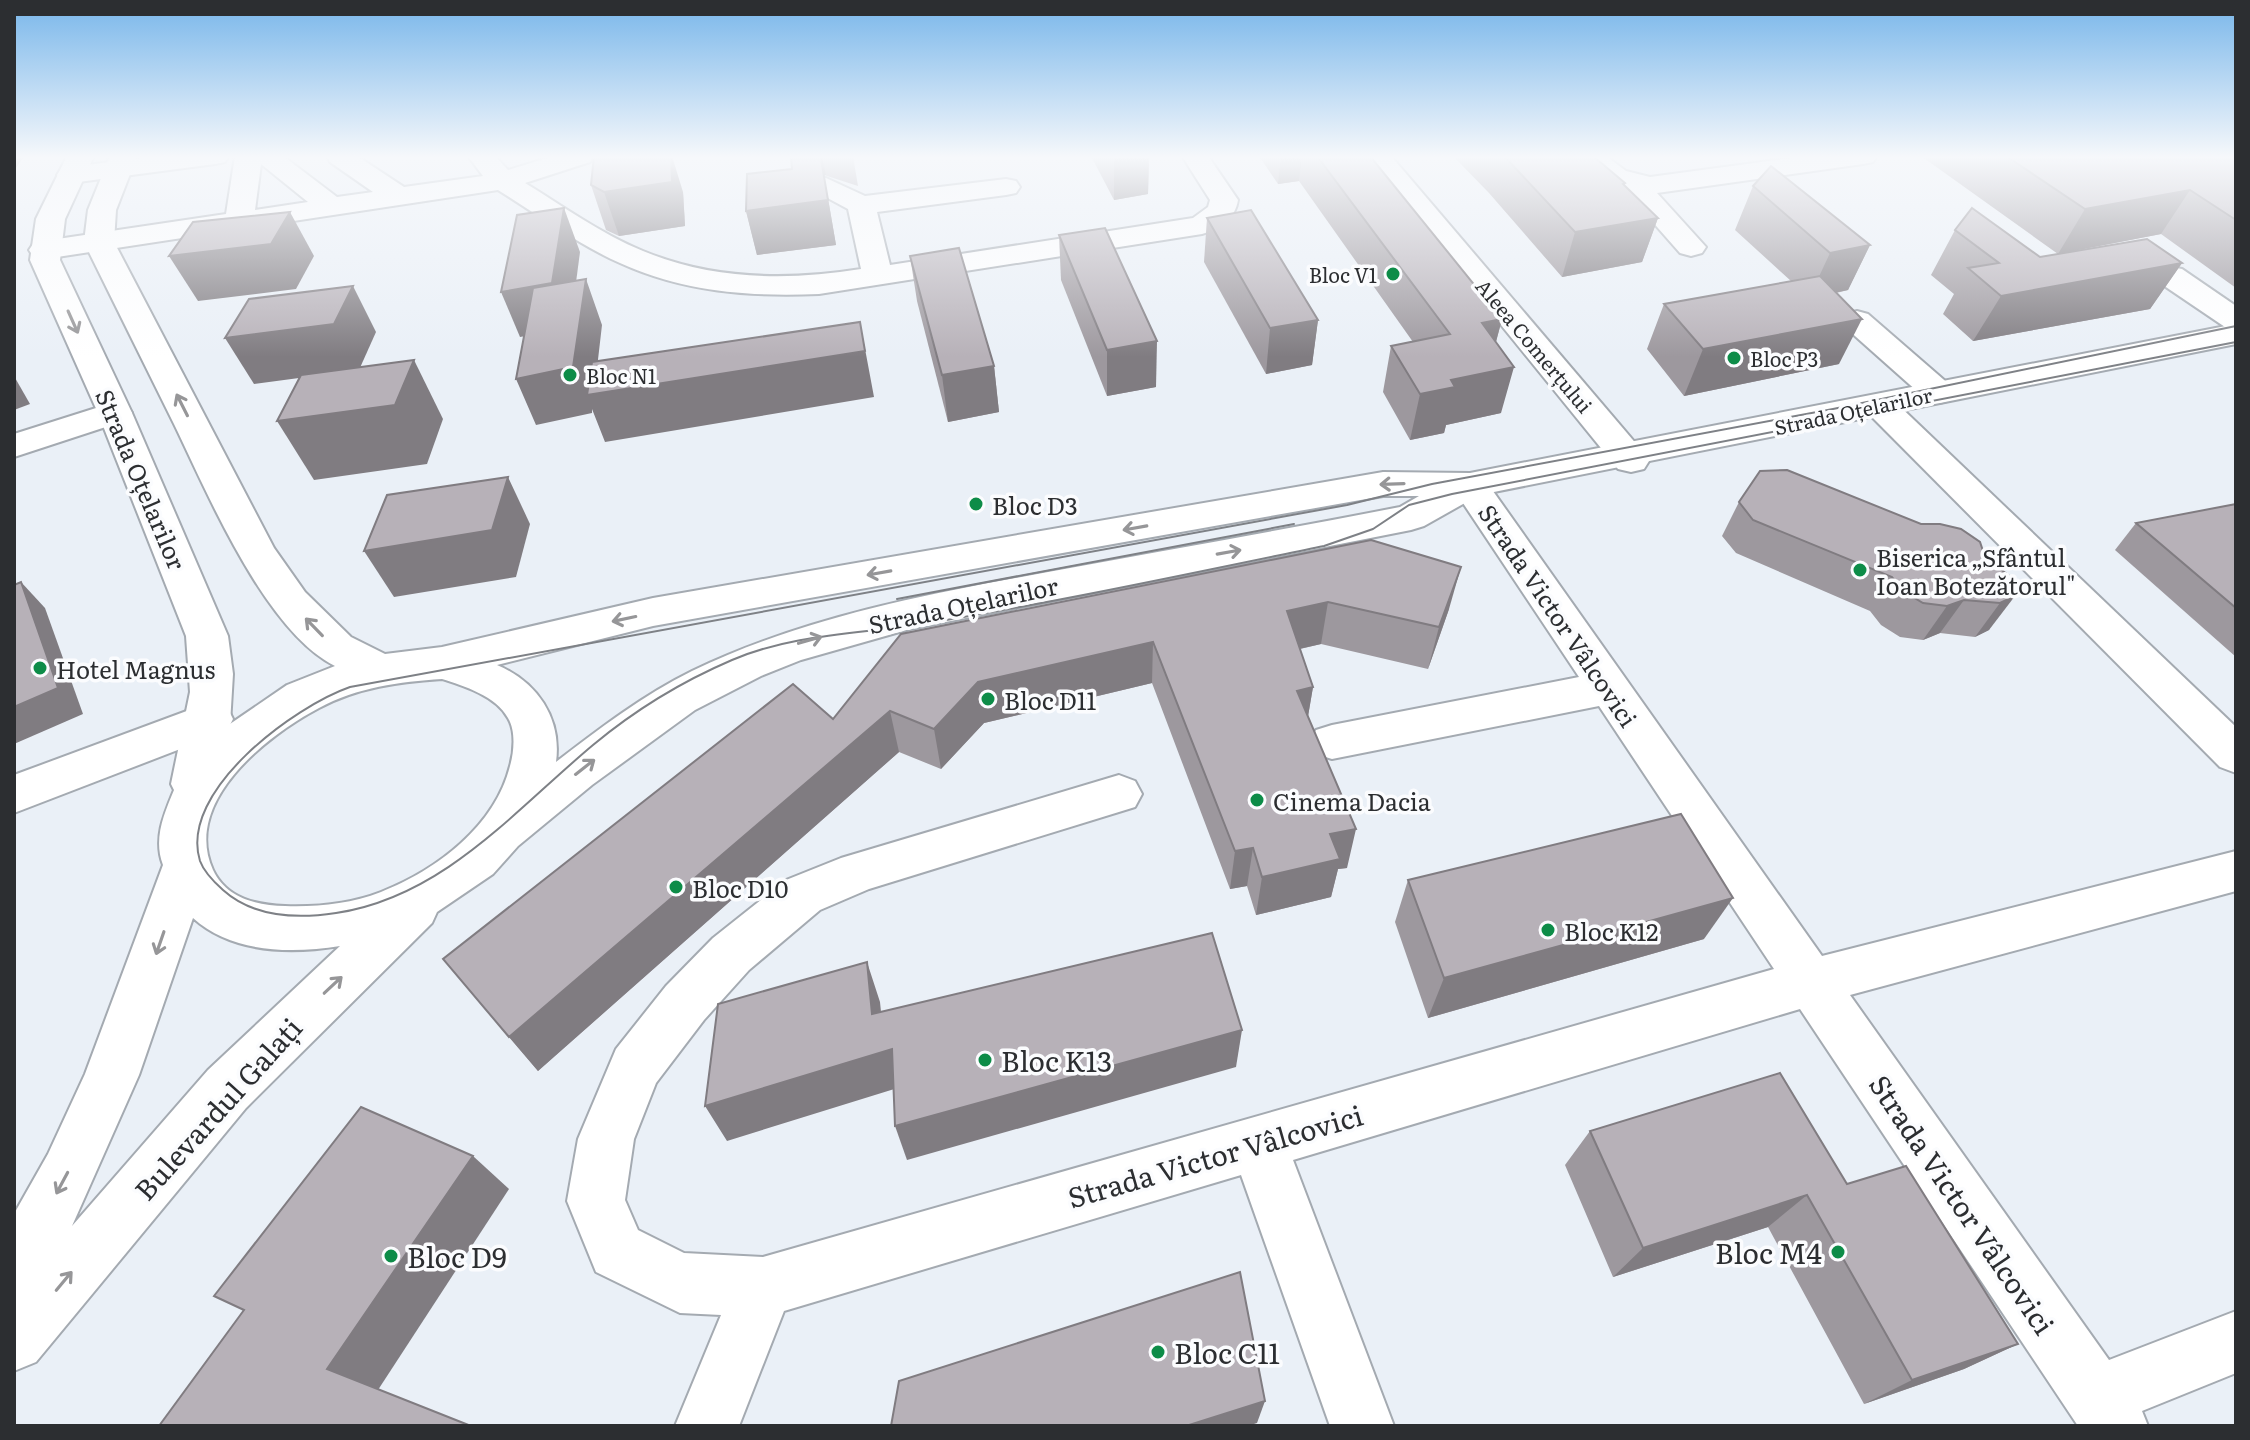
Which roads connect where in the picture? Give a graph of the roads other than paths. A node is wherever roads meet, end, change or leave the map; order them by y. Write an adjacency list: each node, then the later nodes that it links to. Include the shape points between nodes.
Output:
1 (50, 223): 11 (main road)
2 (101, 223): 9 (main road)
3 (231, 223): 9 (main road)
4 (570, 223): 13 (main road, via 633,258 717,283 769,287)
5 (865, 223): 13 (main road)
6 (1205, 223): 13 (main road)
7 (1433, 223): 20 (main road, Aleea Comerțului)
8 (1669, 223): 10 (main road)
9 (99, 242): 11 (main road); 23 (main road, one-way to 9, via 336,648 257,553)
10 (1691, 247)
11 (44, 250): 18 (main road, Strada Oțelarilor, one-way to 18)
12 (2171, 276): 15 (main road)
13 (878, 277)
14 (1857, 321): 16 (main road)
15 (2231, 336): 16 (main road, Strada Oțelarilor)
16 (1939, 393): 17 (main road, Strada Oțelarilor)
17 (1879, 405): 20 (main road, Strada Oțelarilor); 27 (main road)
18 (115, 413): 19 (main road); 25 (main road, Strada Oțelarilor, via 207,636)
19 (14, 446)
20 (1629, 458): 21 (main road, Strada Oțelarilor)
21 (1470, 485): 22 (main road, Strada Oțelarilor, one-way to 22, via 1368,486 653,612); 24 (main road, Strada Victor Vâlcovici); 31 (main road, Strada Oțelarilor, one-way to 21, via 660,712 704,685 794,645 948,605 1411,517)
22 (442, 663): 23 (main road, Strada Oțelarilor); 31 (main road, via 492,679 508,691 523,705 537,741 531,784)
23 (379, 669): 30 (main road, Strada Oțelarilor, via 330,684 283,707 241,738 207,774)
24 (1609, 688): 26 (main road); 35 (main road, Strada Victor Vâlcovici)
25 (211, 719): 28 (main road); 30 (main road, Strada Oțelarilor)
26 (1332, 742)
27 (2236, 755)
28 (14, 794)
29 (1119, 794): 38 (main road, Strada Victor Vâlcovici, via 858,872 803,895 731,954 635,1067 606,1139 596,1201 617,1251 680,1283)
30 (187, 814): 32 (main road)
31 (502, 832): 34 (main road, via 473,862)
32 (185, 869): 34 (main road, via 208,904 251,926 309,930 374,917); 37 (main road, one-way to 37, via 88,1134)
33 (2236, 871): 35 (main road, Strada Victor Vâlcovici)
34 (435, 889): 39 (main road, Bulevardul Galați, one-way to 34, via 227,1089)
35 (1811, 982): 36 (main road, Strada Victor Vâlcovici); 41 (main road, Strada Victor Vâlcovici)
36 (1258, 1143): 38 (main road, Strada Victor Vâlcovici); 43 (main road)
37 (14, 1269)
38 (763, 1287): 42 (main road)
39 (14, 1340)
40 (2236, 1342): 41 (main road)
41 (2106, 1412)
42 (707, 1426)
43 (1362, 1426)

